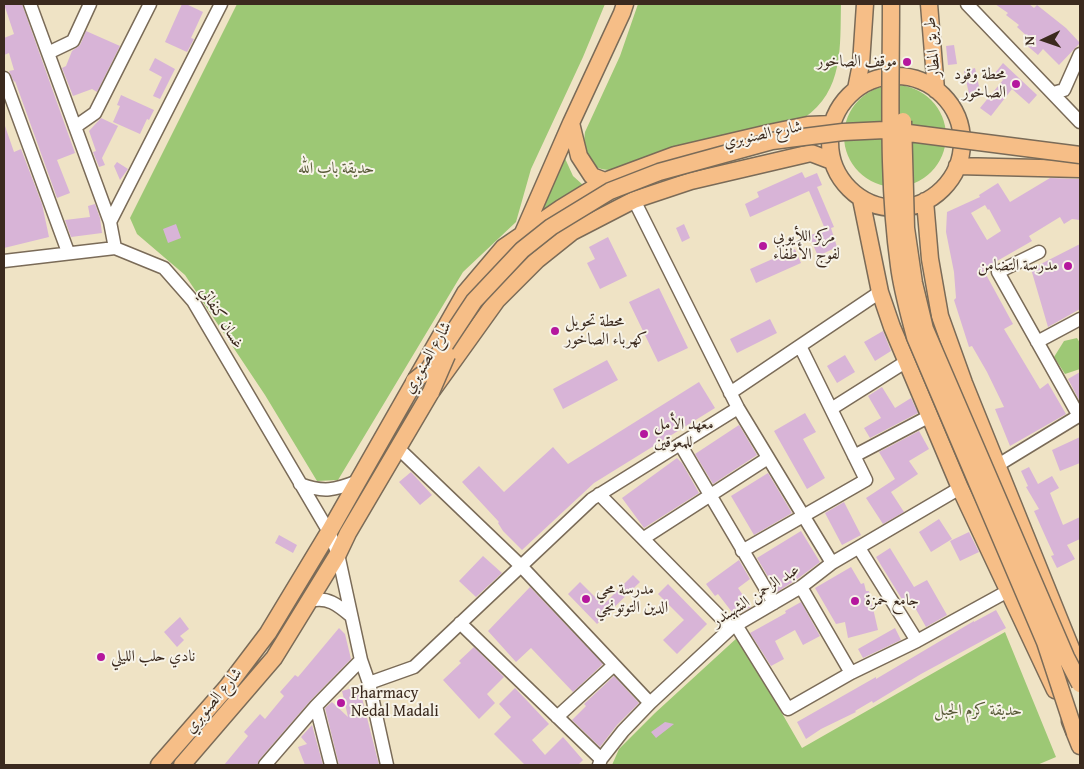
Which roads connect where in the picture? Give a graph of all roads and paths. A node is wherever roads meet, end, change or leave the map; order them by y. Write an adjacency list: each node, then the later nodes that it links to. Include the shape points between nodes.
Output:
1 (30, 4): 11 (street)
2 (90, 4): 11 (street, via 73,41)
3 (150, 4): 20 (street, via 95,113)
4 (625, 4): 18 (main road)
5 (865, 4): 14 (main road)
6 (891, 4): 87 (main road, bridge, via 894,227 906,304 915,337 1045,642)
7 (902, 4): 83 (main road, bridge, via 906,228 925,330)
8 (929, 4): 15 (main road, طريق المطار)
9 (967, 4): 16 (street)
10 (216, 5): 34 (street)
11 (48, 53): 20 (street)
12 (1080, 54): 16 (street, via 1064,90)
13 (4, 78): 37 (street)
14 (856, 89): 15 (main road, via 874,80 894,76 909,77); 19 (main road, via 841,104)
15 (936, 90): 21 (main road, via 954,111)
16 (1053, 93): 17 (street)
17 (1080, 122)
18 (571, 123): 30 (main road, via 579,156 592,176); 35 (main road)
19 (832, 124): 22 (main road, شارع الصنوبري); 26 (main road)
20 (75, 127): 34 (street)
21 (960, 130): 23 (main road, via 993,140); 28 (main road, via 962,142)
22 (769, 133): 25 (main road); 30 (main road, شارع الصنوبري, via 675,156)
23 (1080, 149)
24 (1080, 155): 45 (main road, bridge, via 885,130 772,141 659,172 610,191 551,227 522,250 474,301 429,369)
25 (775, 161): 26 (main road, شارع الصنوبري, via 811,153); 32 (main road, شارع الصنوبري, via 691,181)
26 (832, 161): 31 (main road, via 849,189)
27 (1080, 162): 46 (main road, bridge, via 920,142 843,139 778,148 663,179 614,198 527,256 497,284 449,350)
28 (957, 166): 29 (main road); 33 (main road, via 950,180)
29 (1080, 169)
30 (605, 181): 35 (main road, شارع الصنوبري)
31 (861, 198): 33 (main road, via 882,207 904,208); 40 (main road)
32 (634, 200): 46 (main road, شارع الصنوبري, via 572,232 537,260 497,300); 47 (street)
33 (925, 201): 56 (main road, via 930,259 940,316)
34 (110, 222): 36 (street)
35 (524, 233): 45 (main road, شارع الصنوبري, via 504,247 465,293)
36 (115, 248): 37 (street, غسان كنفاتي); 58 (street, غسان كنفاتي, via 164,268 193,301)
37 (68, 252): 39 (street, غسان كنفاتي)
38 (1039, 252): 42 (street, via 998,272)
39 (4, 261)
40 (880, 292): 43 (street); 44 (main road)
41 (1080, 319): 42 (street)
42 (1037, 342): 51 (street)
43 (800, 346): 47 (street); 49 (street)
44 (907, 361): 49 (street); 50 (main road)
45 (414, 381): 57 (main road, شارع الصنوبري)
46 (431, 392): 53 (main road, شارع الصنوبري)
47 (730, 392): 48 (street)
48 (738, 408): 52 (street); 55 (street)
49 (831, 409): 54 (street)
50 (930, 416): 54 (street); 59 (main road)
51 (1080, 416): 56 (street)
52 (680, 444): 60 (street); 61 (street)
53 (399, 449): 67 (main road, شارع الصنوبري); 69 (street)
54 (854, 456): 62 (street, via 866,480)
55 (768, 458): 61 (street); 62 (street)
56 (998, 465): 80 (main road)
57 (358, 481): 58 (street, via 327,490 315,490); 63 (main road, شارع الصنوبري)
58 (300, 484): 63 (street, غسان كنفاتي)
59 (960, 488): 65 (street, عبد الرحمن الشهبندر); 71 (main road)
60 (600, 494): 64 (street); 69 (street)
61 (710, 496): 64 (street); 66 (street)
62 (803, 516): 66 (street); 68 (street)
63 (329, 532): 67 (street, غسان كنفاتي); 89 (main road, شارع الصنوبري, via 268,633)
64 (644, 538): 76 (street)
65 (859, 548): 68 (street, عبد الرحمن الشهبندر); 77 (street)
66 (742, 551): 73 (street)
67 (338, 554): 72 (main road, شارع الصنوبري); 74 (street, غسان كنفاتي)
68 (832, 563): 70 (street, عبد الرحمن الشهبندر)
69 (521, 566): 75 (street); 79 (street)
70 (801, 587): 73 (street, عبد الرحمن الشهبندر); 81 (street)
71 (1008, 591): 77 (street); 87 (main road)
72 (310, 601): 74 (street, via 320,598 338,604); 90 (main road, شارع الصنوبري, via 274,658)
73 (774, 603): 76 (street, عبد الرحمن الشهبندر)
74 (351, 616): 78 (street, غسان كنفاتي)
75 (460, 623): 82 (street, via 414,667); 86 (street)
76 (734, 627): 81 (street, via 788,709); 84 (street, عبد الرحمن الشهبندر)
77 (918, 641): 81 (street)
78 (361, 660): 82 (street, غسان كنفاتي); 85 (street)
79 (614, 665): 84 (street); 86 (street)
80 (1080, 672)
81 (851, 673)
82 (369, 683): 93 (street, غسان كنفاتي)
83 (1080, 684)
84 (650, 704): 88 (street, عبد الرحمن الشهبندر, via 623,731)
85 (316, 706): 91 (street); 92 (street)
86 (557, 718): 88 (street)
87 (1078, 740)
88 (600, 762)
89 (158, 765)
90 (183, 765)
91 (265, 765)
92 (331, 765)
93 (387, 765)

